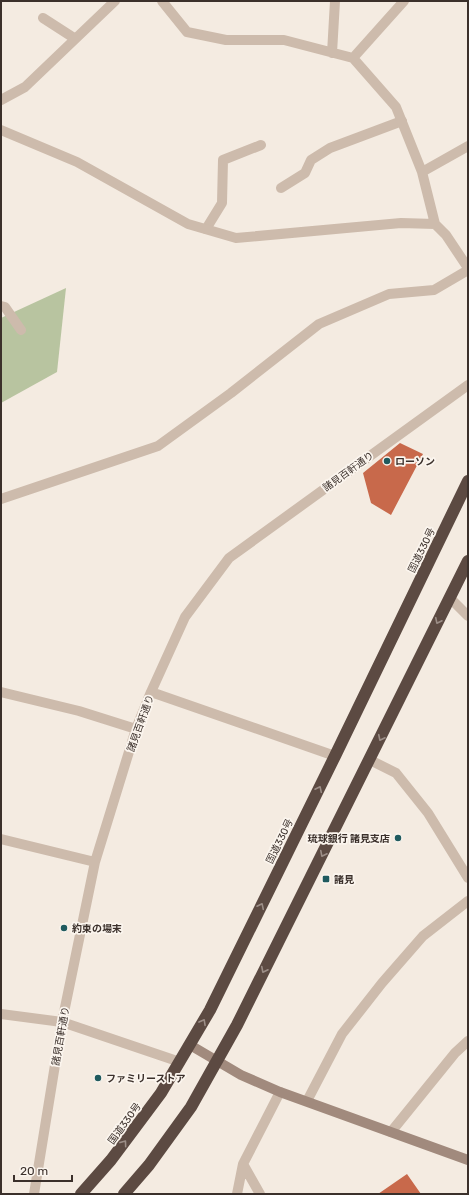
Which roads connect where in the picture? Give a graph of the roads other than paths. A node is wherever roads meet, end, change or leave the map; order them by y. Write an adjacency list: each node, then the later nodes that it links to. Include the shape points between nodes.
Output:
1 (114, 1): 6 (street)
2 (162, 1): 7 (street, via 187,32 226,40 284,40)
3 (335, 1): 7 (street)
4 (404, 1): 8 (street)
5 (43, 18): 6 (street)
6 (74, 38): 9 (street, via 25,87)
7 (332, 53): 8 (street)
8 (353, 58): 10 (street, via 396,108)
9 (1, 100)
10 (402, 121): 14 (street); 15 (street, via 330,148 311,160 305,173)
11 (1, 130): 17 (street, via 77,162 188,224)
12 (261, 145): 17 (street, via 223,160 222,203)
13 (468, 146): 14 (street)
14 (422, 172): 16 (street)
15 (281, 188)
16 (435, 224): 17 (street, via 401,223 236,238); 18 (street, via 446,235)
17 (206, 229)
18 (468, 269): 23 (street, via 434,290 389,294 319,324 158,446)
19 (1, 306): 20 (street, via 6,307)
20 (21, 330)
21 (468, 385): 28 (street, 諸見百軒通り, via 229,558 186,617)
22 (468, 481): 30 (highway, 国道330号)
23 (1, 499)
24 (468, 561): 25 (highway)
25 (450, 598): 26 (street); 31 (highway, one-way to 31)
26 (468, 616)
27 (1, 692): 29 (street, via 79,711)
28 (150, 692): 29 (street, 諸見百軒通り); 30 (street)
29 (136, 729): 33 (street, 諸見百軒通り)
30 (335, 756): 39 (highway, 国道330号, one-way to 30, via 210,1010)
31 (370, 760): 34 (street, via 396,773 428,813); 41 (highway, one-way to 41)
32 (1, 839): 33 (street)
33 (95, 862): 37 (street, 諸見百軒通り)
34 (468, 878)
35 (468, 901): 43 (street, via 423,936 382,983 342,1034)
36 (1, 1014): 37 (street)
37 (62, 1022): 40 (street); 47 (street, 諸見百軒通り)
38 (468, 1041): 44 (street, via 454,1053)
39 (190, 1045): 40 (highway, 国道330号); 41 (street)
40 (180, 1062): 48 (highway, 国道330号, one-way to 40, via 111,1160 161,1093)
41 (216, 1062): 42 (street); 49 (highway, via 191,1107 149,1165)
42 (280, 1092): 43 (street); 46 (street)
43 (306, 1101): 44 (street)
44 (391, 1132): 45 (street)
45 (468, 1160)
46 (243, 1164): 50 (street); 51 (street)
47 (34, 1194)
48 (81, 1194)
49 (124, 1194)
50 (236, 1194)
51 (260, 1194)

